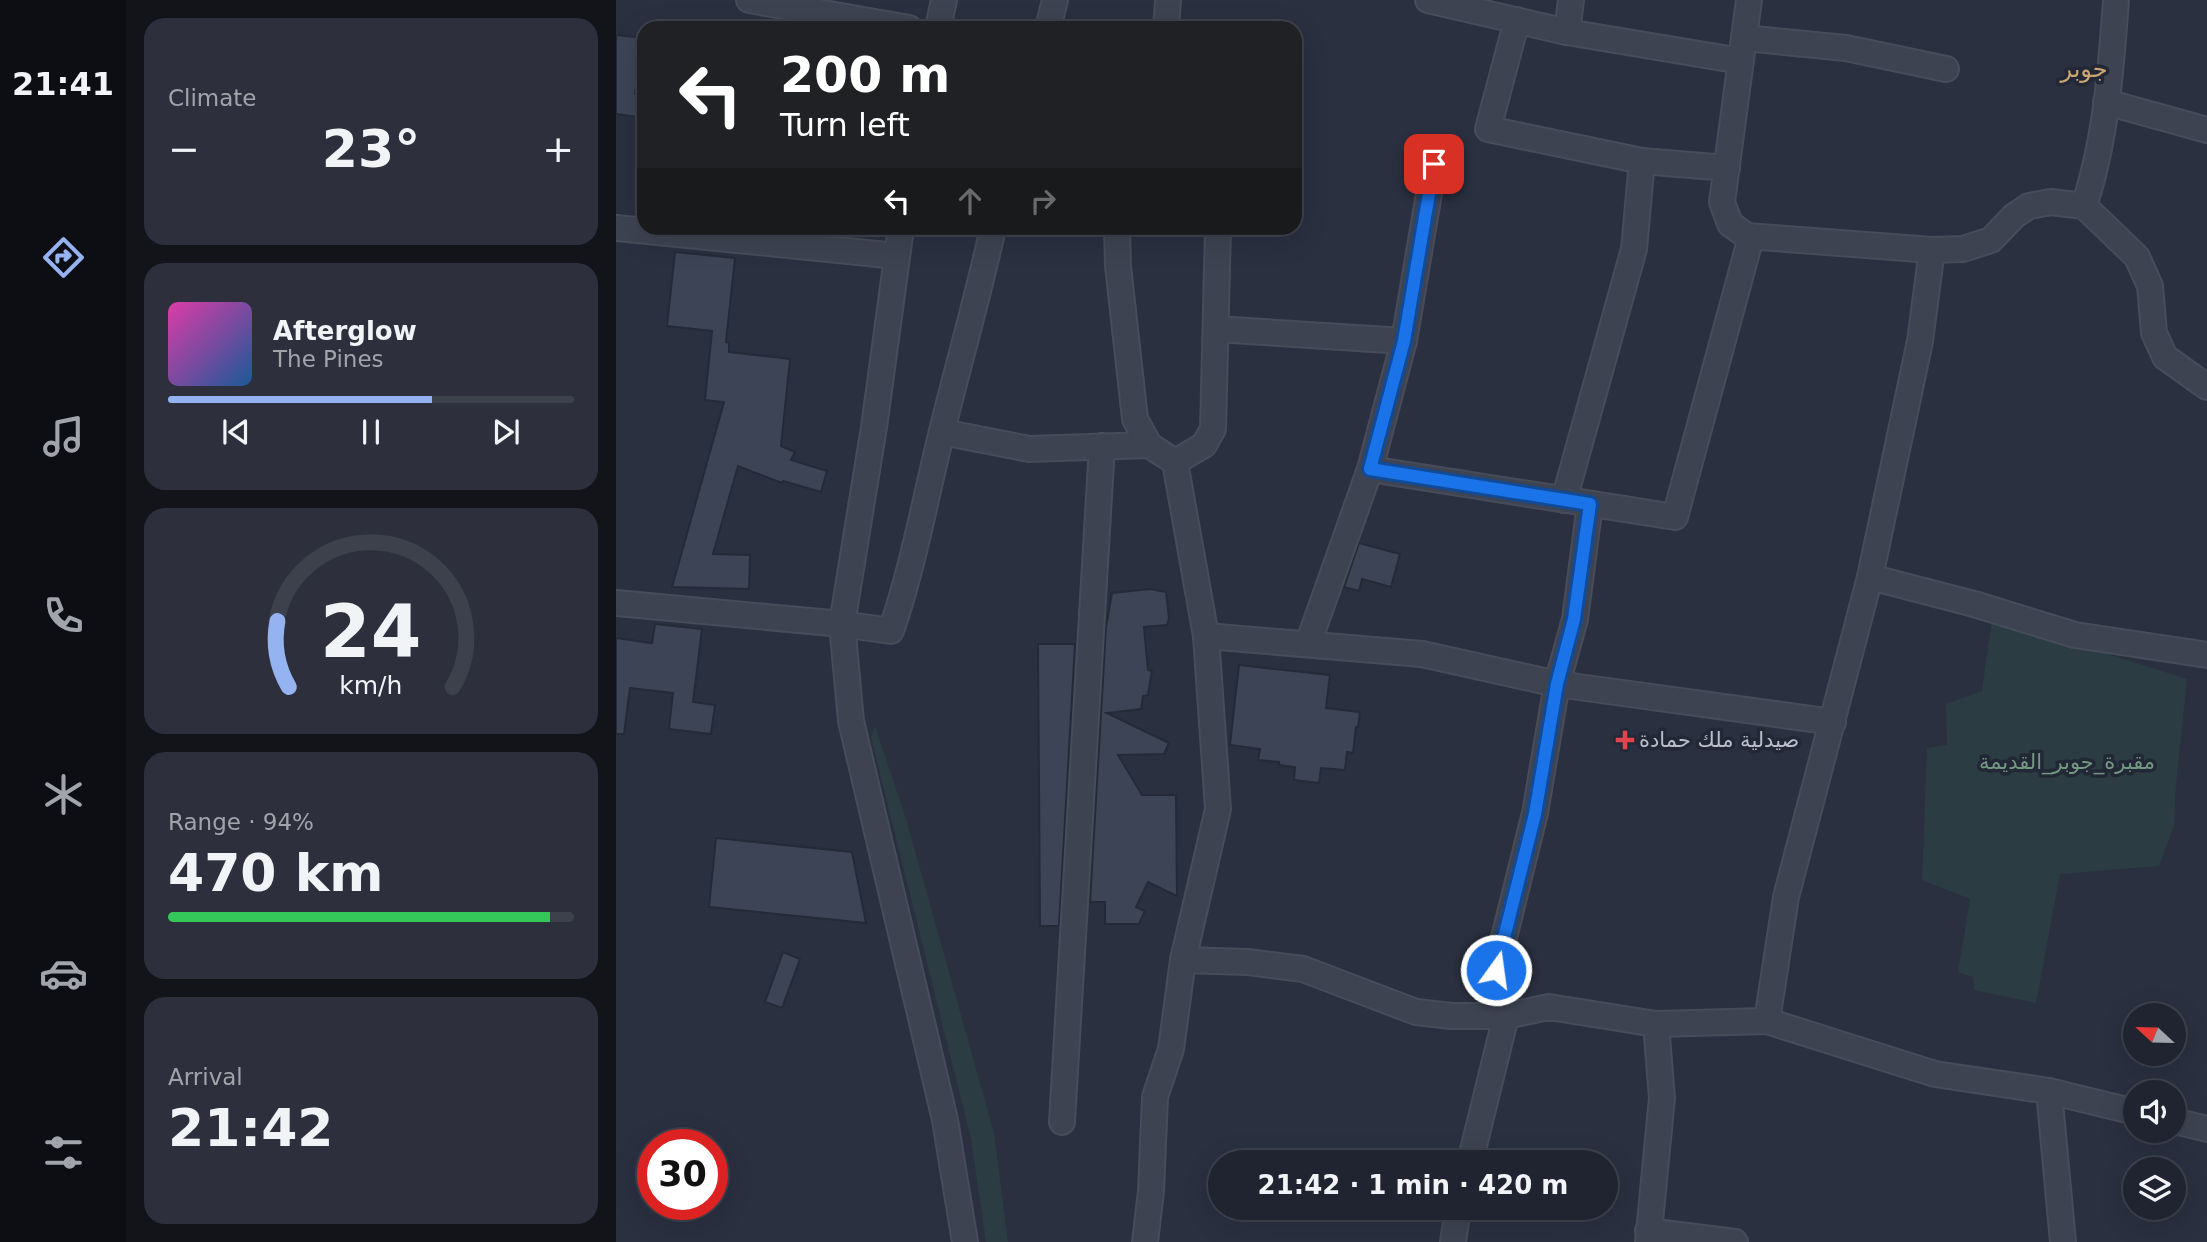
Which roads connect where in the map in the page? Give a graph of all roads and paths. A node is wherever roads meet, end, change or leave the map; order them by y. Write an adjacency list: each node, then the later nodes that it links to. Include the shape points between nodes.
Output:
1 (749, 0): 10 (street)
2 (944, 0): 11 (street)
3 (1055, 0): 12 (street)
4 (1168, 0): 13 (street)
5 (1429, 0): 9 (street)
6 (1571, 0): 14 (street)
7 (1749, 0): 15 (street)
8 (2116, 0): 17 (street)
9 (1517, 20): 14 (street); 19 (street, via 1488,128)
10 (869, 21)
11 (940, 21)
12 (1050, 21)
13 (1166, 21)
14 (1567, 32): 15 (street)
15 (1743, 49): 16 (street, via 1846,48); 21 (street)
16 (1946, 69)
17 (2106, 103): 18 (street); 22 (street, via 2095,173)
18 (2207, 130)
19 (1642, 161): 21 (street); 41 (street, via 1634,249)
20 (1434, 164): 34 (street)
21 (1727, 168): 30 (street, via 1722,202 1730,224)
22 (2084, 206): 31 (street, via 2051,202 2029,206 1991,240 1963,249); 35 (street, via 2137,257 2150,286 2154,333 2165,357)
23 (616, 228): 24 (street)
24 (637, 230)
25 (686, 235): 32 (street)
26 (900, 235): 32 (street)
27 (991, 235): 36 (street)
28 (1117, 235): 37 (street, via 1135,419)
29 (1218, 235): 33 (street)
30 (1751, 237): 31 (street); 42 (street, via 1675,517)
31 (1932, 250): 43 (street, via 1920,341)
32 (897, 256): 45 (street)
33 (1216, 329): 34 (street); 39 (street, via 1213,429 1204,444)
34 (1404, 341): 40 (street)
35 (2207, 387)
36 (942, 432): 38 (street, via 1029,449); 45 (street, via 905,591 891,631)
37 (1149, 445): 38 (street); 39 (street)
38 (1102, 446): 57 (street)
39 (1175, 462): 46 (street)
40 (1370, 469): 41 (street); 47 (street)
41 (1564, 500): 42 (street)
42 (1590, 504): 49 (street, via 1574,619)
43 (1870, 577): 48 (street, via 2075,635); 50 (street)
44 (616, 603): 45 (street)
45 (842, 624): 63 (street, via 851,721 944,1120)
46 (1206, 636): 47 (street); 51 (street, via 1217,809)
47 (1308, 644): 49 (street, via 1422,654)
48 (2207, 655)
49 (1557, 684): 50 (street); 52 (street, via 1535,814 1496,970)
50 (1833, 722): 53 (street, via 1786,897)
51 (1183, 960): 52 (street, via 1303,969 1416,1012); 64 (street, via 1171,1049 1155,1097)
52 (1506, 1016): 54 (street, via 1549,1007); 60 (street)
53 (1767, 1021): 54 (street); 55 (street, via 1935,1074)
54 (1656, 1024): 62 (street, via 1662,1098)
55 (2049, 1091): 56 (street); 67 (street)
56 (2123, 1108)
57 (1062, 1122)
58 (2186, 1124): 59 (street)
59 (2207, 1129)
60 (1472, 1150)
61 (1456, 1220): 65 (street)
62 (1648, 1236): 66 (street)
63 (965, 1242)
64 (1145, 1242)
65 (1453, 1242)
66 (1735, 1242)
67 (2063, 1242)

